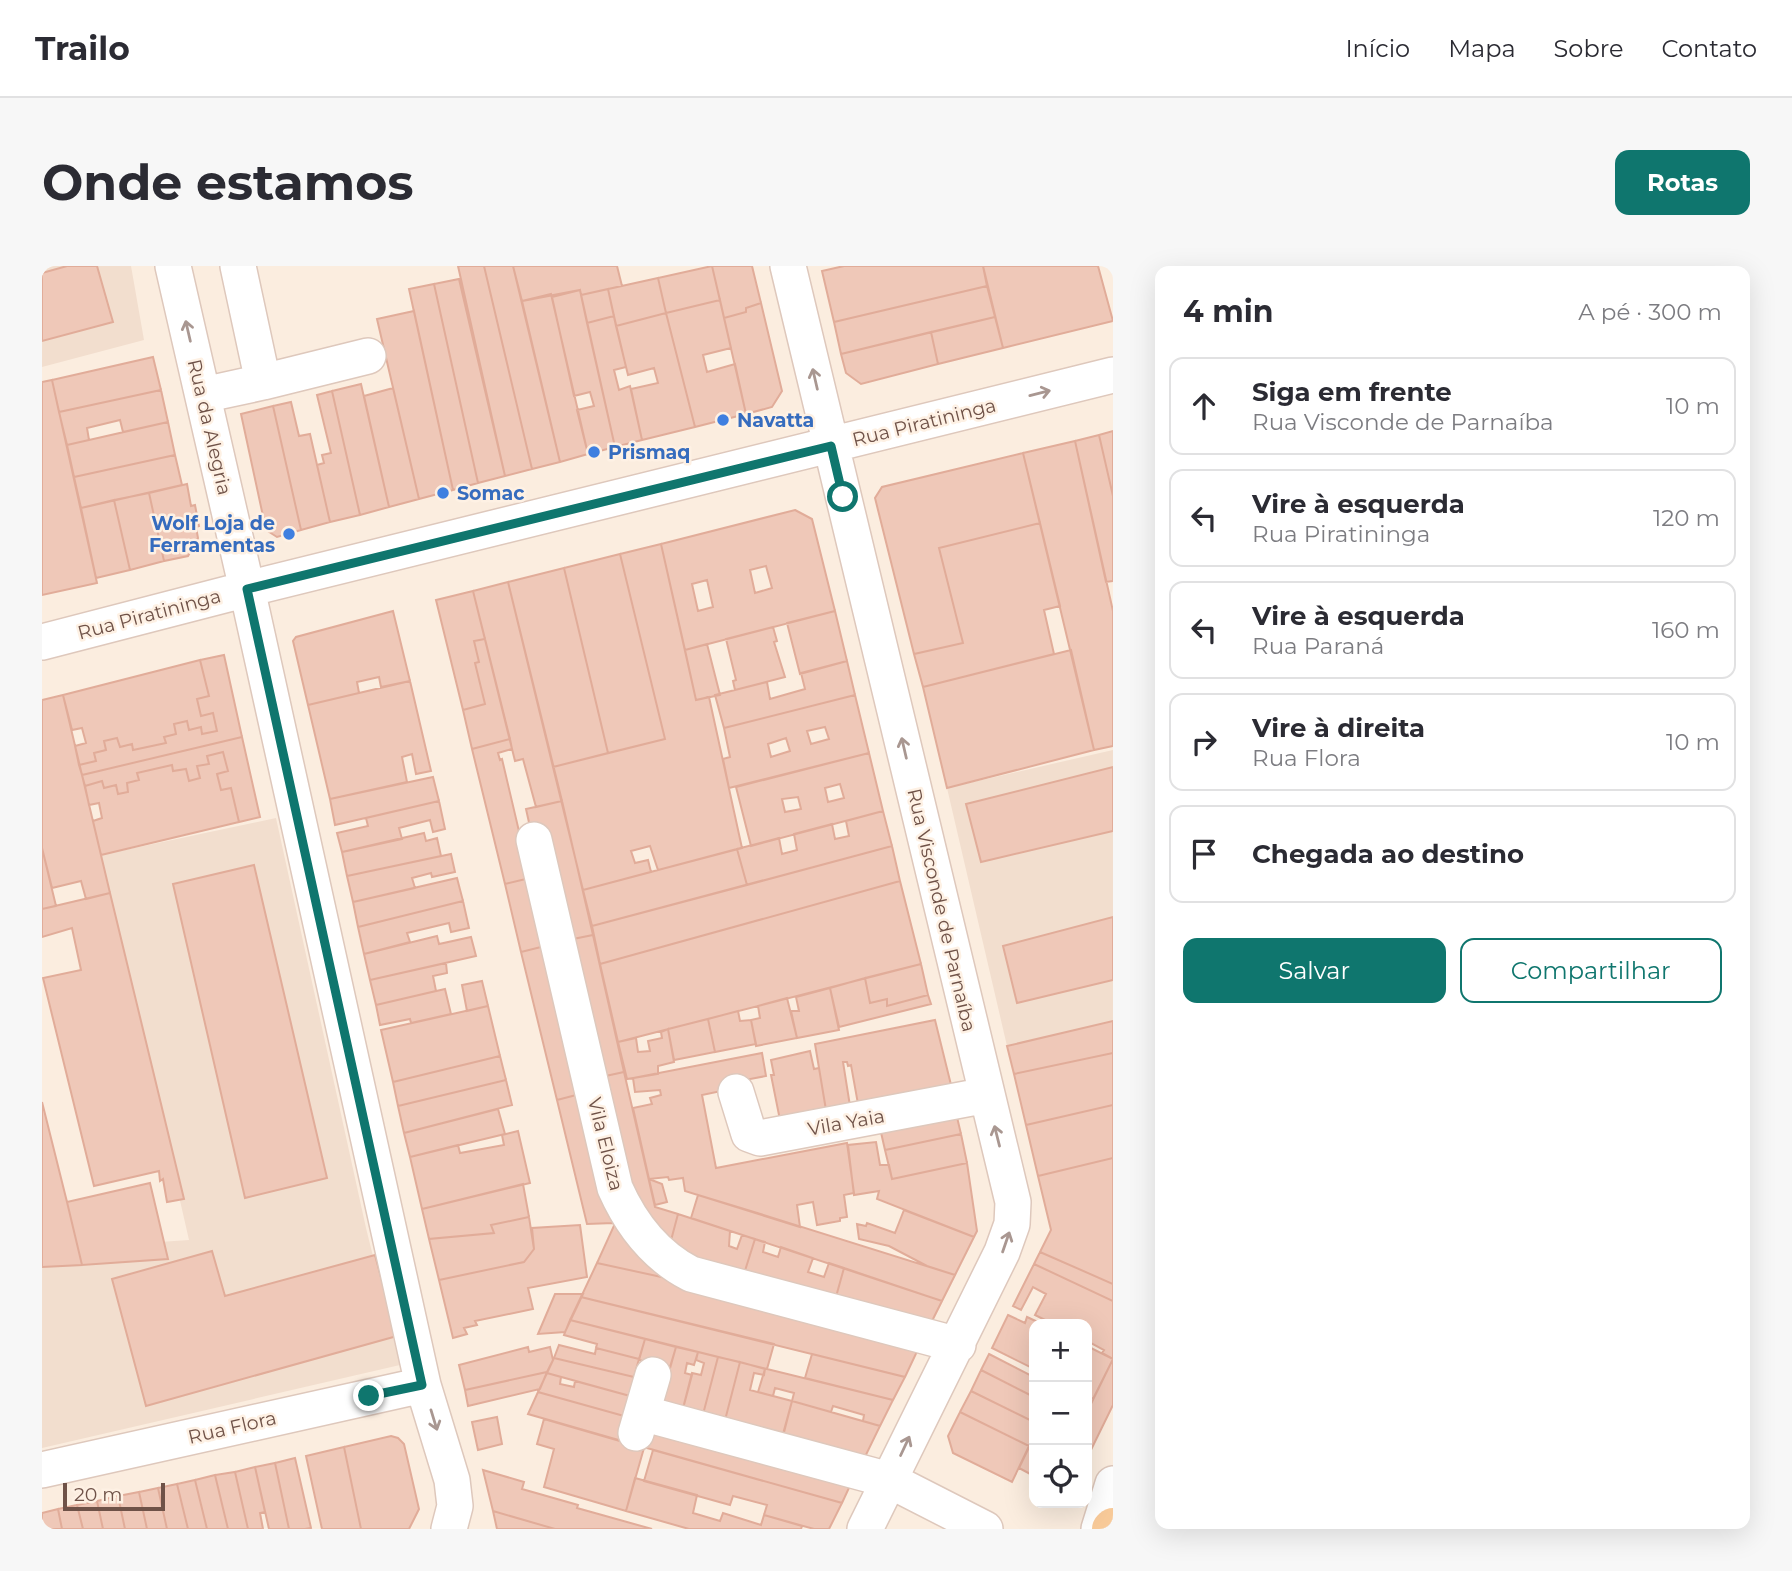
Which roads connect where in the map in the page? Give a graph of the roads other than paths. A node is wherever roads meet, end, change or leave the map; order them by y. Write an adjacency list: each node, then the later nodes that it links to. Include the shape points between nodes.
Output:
1 (173, 266): 7 (street, Rua da Alegria, one-way to 1)
2 (238, 266): 6 (street)
3 (788, 266): 8 (street, Rua Visconde de Parnaíba, one-way to 3)
4 (368, 356): 6 (street)
5 (1113, 375): 8 (street, Rua Piratininga, one-way to 5)
6 (263, 382): 7 (street)
7 (203, 395): 9 (street, Rua da Alegria)
8 (831, 446): 9 (street, Rua Piratininga); 13 (street, Rua Visconde de Parnaíba, one-way to 8)
9 (247, 589): 10 (street, Rua Piratininga); 16 (street, Rua da Alegria)
10 (42, 642)
11 (534, 840): 14 (street, Vila Eloiza, via 615,1188 625,1210 654,1248 691,1274)
12 (736, 1093): 13 (street, Vila Yaia, via 749,1134 760,1138)
13 (986, 1095): 14 (street, Rua Visconde de Parnaíba, one-way to 13, via 1012,1224 1013,1202)
14 (958, 1345): 18 (street, Rua Visconde de Parnaíba, one-way to 14)
15 (653, 1375): 18 (street, via 639,1423)
16 (422, 1385): 17 (street, Rua Flora); 20 (street, Rua da Alegria, one-way to 20, via 452,1480 455,1506)
17 (42, 1470)
18 (889, 1480): 21 (street, Rua Visconde de Parnaíba); 22 (street)
19 (1113, 1484): 23 (street)
20 (449, 1529)
21 (865, 1529)
22 (985, 1529)
23 (1099, 1529)

